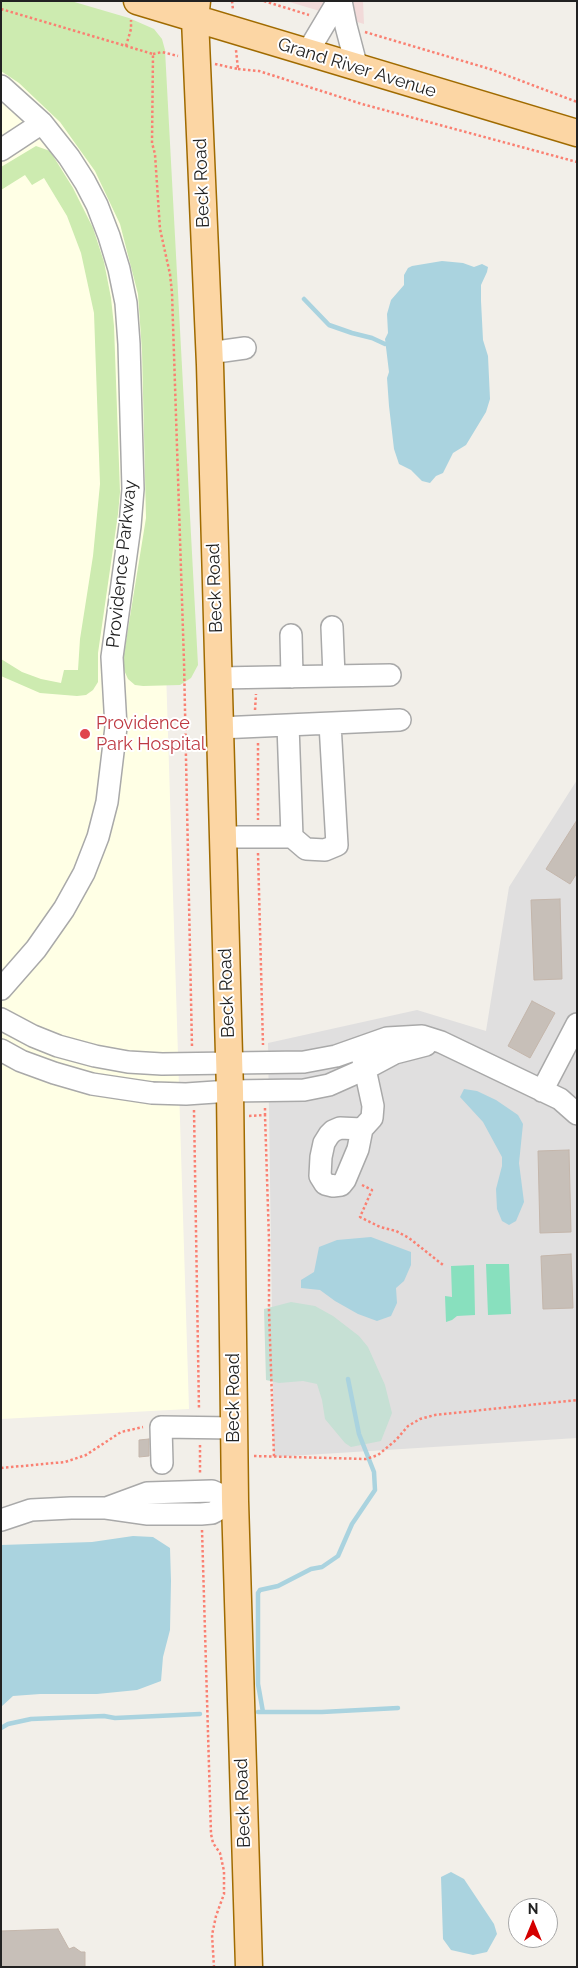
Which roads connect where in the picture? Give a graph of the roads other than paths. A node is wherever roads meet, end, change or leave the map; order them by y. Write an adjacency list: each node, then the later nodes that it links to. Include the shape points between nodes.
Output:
1 (340, 1): 4 (street)
2 (193, 7): 3 (main road, Grand River Avenue); 5 (main road, Grand River Avenue); 12 (main road, Beck Road)
3 (134, 11)
4 (336, 23): 5 (street); 6 (street)
5 (307, 53): 6 (main road, Grand River Avenue)
6 (357, 68): 9 (main road, Grand River Avenue)
7 (1, 86): 8 (street, Providence Parkway)
8 (42, 123): 10 (street); 25 (street, Providence Parkway, via 85,182 97,205 119,269 129,344 133,489 112,657 116,727 107,802 98,837 84,873 64,909 36,949)
9 (577, 133)
10 (1, 150)
11 (246, 348): 12 (street)
12 (209, 353): 18 (main road, Beck Road)
13 (332, 626): 17 (street)
14 (290, 634): 16 (street)
15 (390, 675): 17 (street)
16 (292, 676): 17 (street); 18 (street)
17 (334, 676)
18 (218, 678): 22 (main road, Beck Road)
19 (400, 720): 20 (street)
20 (330, 724): 21 (street); 24 (street, via 337,845 325,850 306,849)
21 (288, 725): 22 (street); 24 (street)
22 (219, 728): 23 (main road, Beck Road)
23 (222, 836): 24 (street, via 258,846); 32 (main road, Beck Road)
24 (292, 836)
25 (1, 989)
26 (1, 1019): 32 (street, via 32,1036 95,1056 128,1062)
27 (577, 1024): 35 (street)
28 (441, 1042): 29 (street, via 422,1036 402,1036); 33 (street, via 395,1053); 35 (street)
29 (361, 1047): 31 (street); 33 (street)
30 (1, 1050): 36 (street, via 45,1070 92,1084 152,1093 193,1094)
31 (316, 1060): 32 (street); 34 (street)
32 (229, 1064): 36 (main road, Beck Road)
33 (365, 1069): 34 (street); 38 (street, via 373,1106 372,1118)
34 (320, 1086): 36 (street, via 274,1091)
35 (542, 1091): 37 (street, via 560,1099)
36 (230, 1103): 39 (main road, Beck Road)
37 (577, 1114)
38 (362, 1129): 38 (street, via 346,1178 341,1185 325,1184 320,1176 324,1143 333,1131 340,1128)
39 (234, 1428): 40 (street, via 161,1427); 41 (main road, Beck Road)
40 (162, 1463)
41 (234, 1501): 42 (street, via 212,1513 201,1514 148,1514); 42 (street, via 212,1491 200,1490 147,1493); 44 (main road, Beck Road)
42 (106, 1508): 43 (street, via 31,1510)
43 (1, 1520)
44 (249, 1967)

